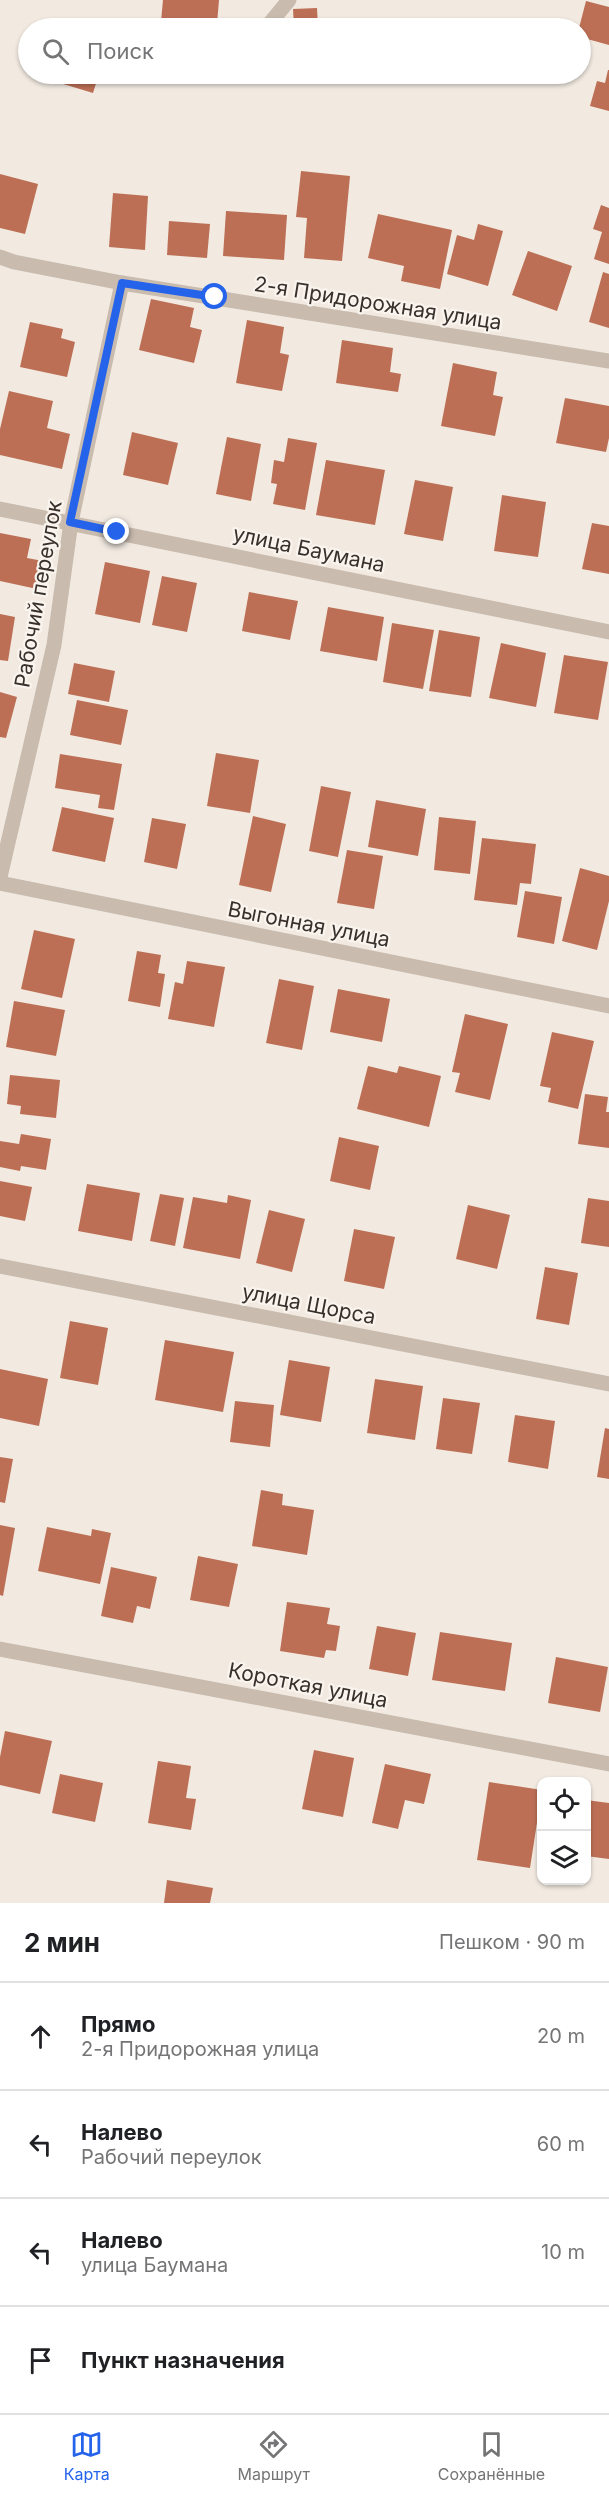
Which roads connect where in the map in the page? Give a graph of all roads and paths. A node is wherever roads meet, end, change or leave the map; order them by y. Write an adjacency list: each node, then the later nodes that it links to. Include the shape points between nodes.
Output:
1 (289, 0): 2 (street)
2 (274, 18)
3 (0, 257): 4 (street, 2-я Придорожная улица)
4 (122, 283): 5 (street, 2-я Придорожная улица); 7 (street, Рабочий переулок)
5 (609, 361)
6 (0, 509): 7 (street, улица Баумана)
7 (70, 522): 8 (street, улица Баумана); 9 (street, Рабочий переулок, via 54,645)
8 (609, 632)
9 (0, 877)
10 (0, 882): 11 (street, Выгонная улица)
11 (609, 1006)
12 (0, 1266): 13 (street, улица Щорса)
13 (609, 1384)
14 (0, 1649): 15 (street, Короткая улица)
15 (609, 1764)

